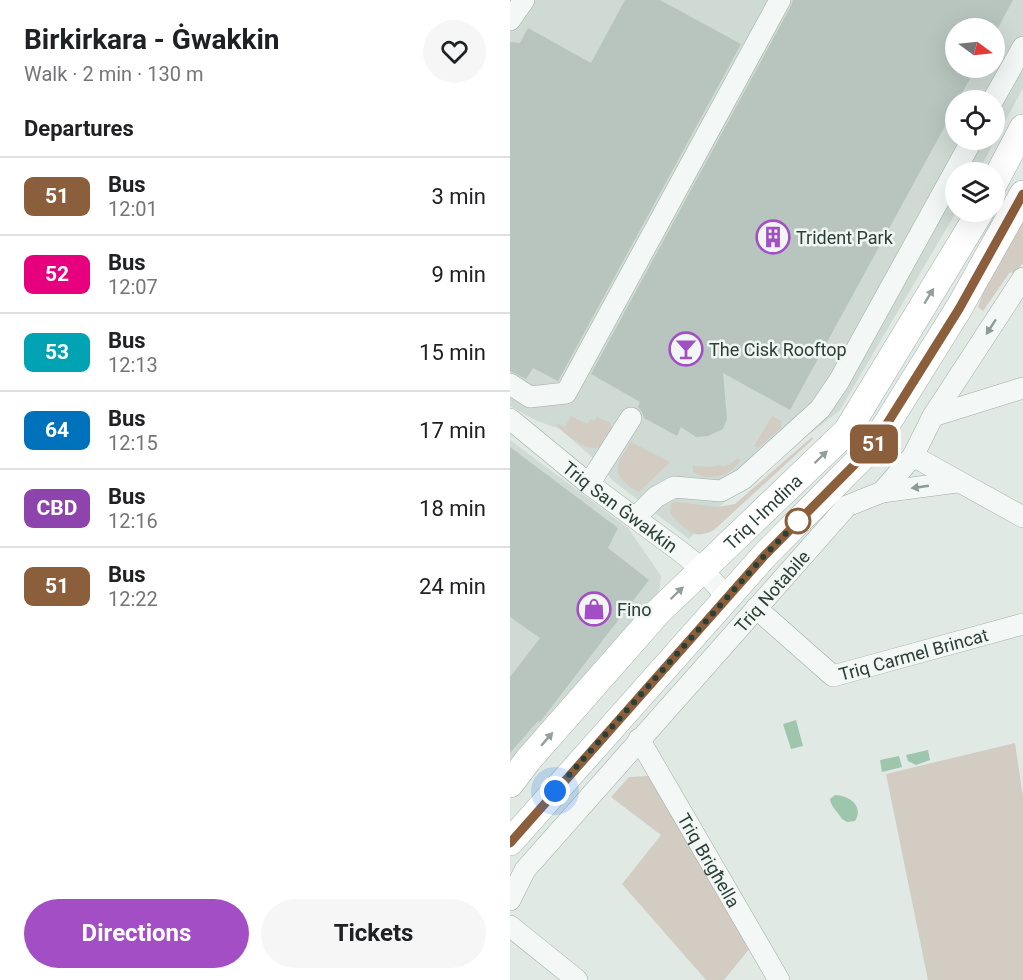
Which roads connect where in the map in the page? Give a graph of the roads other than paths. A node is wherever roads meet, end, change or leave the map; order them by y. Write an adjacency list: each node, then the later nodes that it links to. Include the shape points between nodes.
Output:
1 (524, 0): 3 (street)
2 (780, 0): 12 (street, via 566,393 530,397)
3 (510, 20)
4 (1023, 47): 5 (street)
5 (999, 90)
6 (1023, 128): 8 (main road)
7 (966, 150): 21 (street, via 820,409 743,479 721,491 674,487 656,497)
8 (1005, 162)
9 (1023, 194): 24 (main road, Triq l-Imdina, via 959,309 873,446)
10 (974, 222): 23 (main road, Triq l-Imdina, one-way to 10, via 847,431)
11 (1023, 278): 14 (street, Triq Notabile, one-way to 14)
12 (510, 384)
13 (1023, 388): 14 (street)
14 (933, 416): 17 (street, Triq Notabile)
15 (631, 418): 19 (street)
16 (510, 420): 19 (street, Triq San Ġwakkin)
17 (913, 456): 18 (street); 20 (street, Triq Notabile)
18 (957, 482): 20 (street, one-way to 20); 22 (street)
19 (589, 484): 21 (street, Triq San Ġwakkin)
20 (882, 492): 25 (street, Triq Notabile, via 847,506)
21 (636, 517): 23 (street, Triq San Ġwakkin)
22 (1023, 517)
23 (702, 569): 24 (street, Triq San Ġwakkin); 28 (main road, Triq l-Imdina, one-way to 23, via 658,612)
24 (727, 597): 29 (main road, Triq l-Imdina)
25 (756, 608): 26 (street, Triq Carmel Brincat, via 833,676); 27 (street, Triq Notabile)
26 (1023, 624)
27 (639, 739): 30 (street, Triq Notabile, via 525,870); 33 (street, Triq Brigħella)
28 (510, 784)
29 (510, 843)
30 (510, 900)
31 (510, 926): 32 (street)
32 (577, 980)
33 (779, 980)

